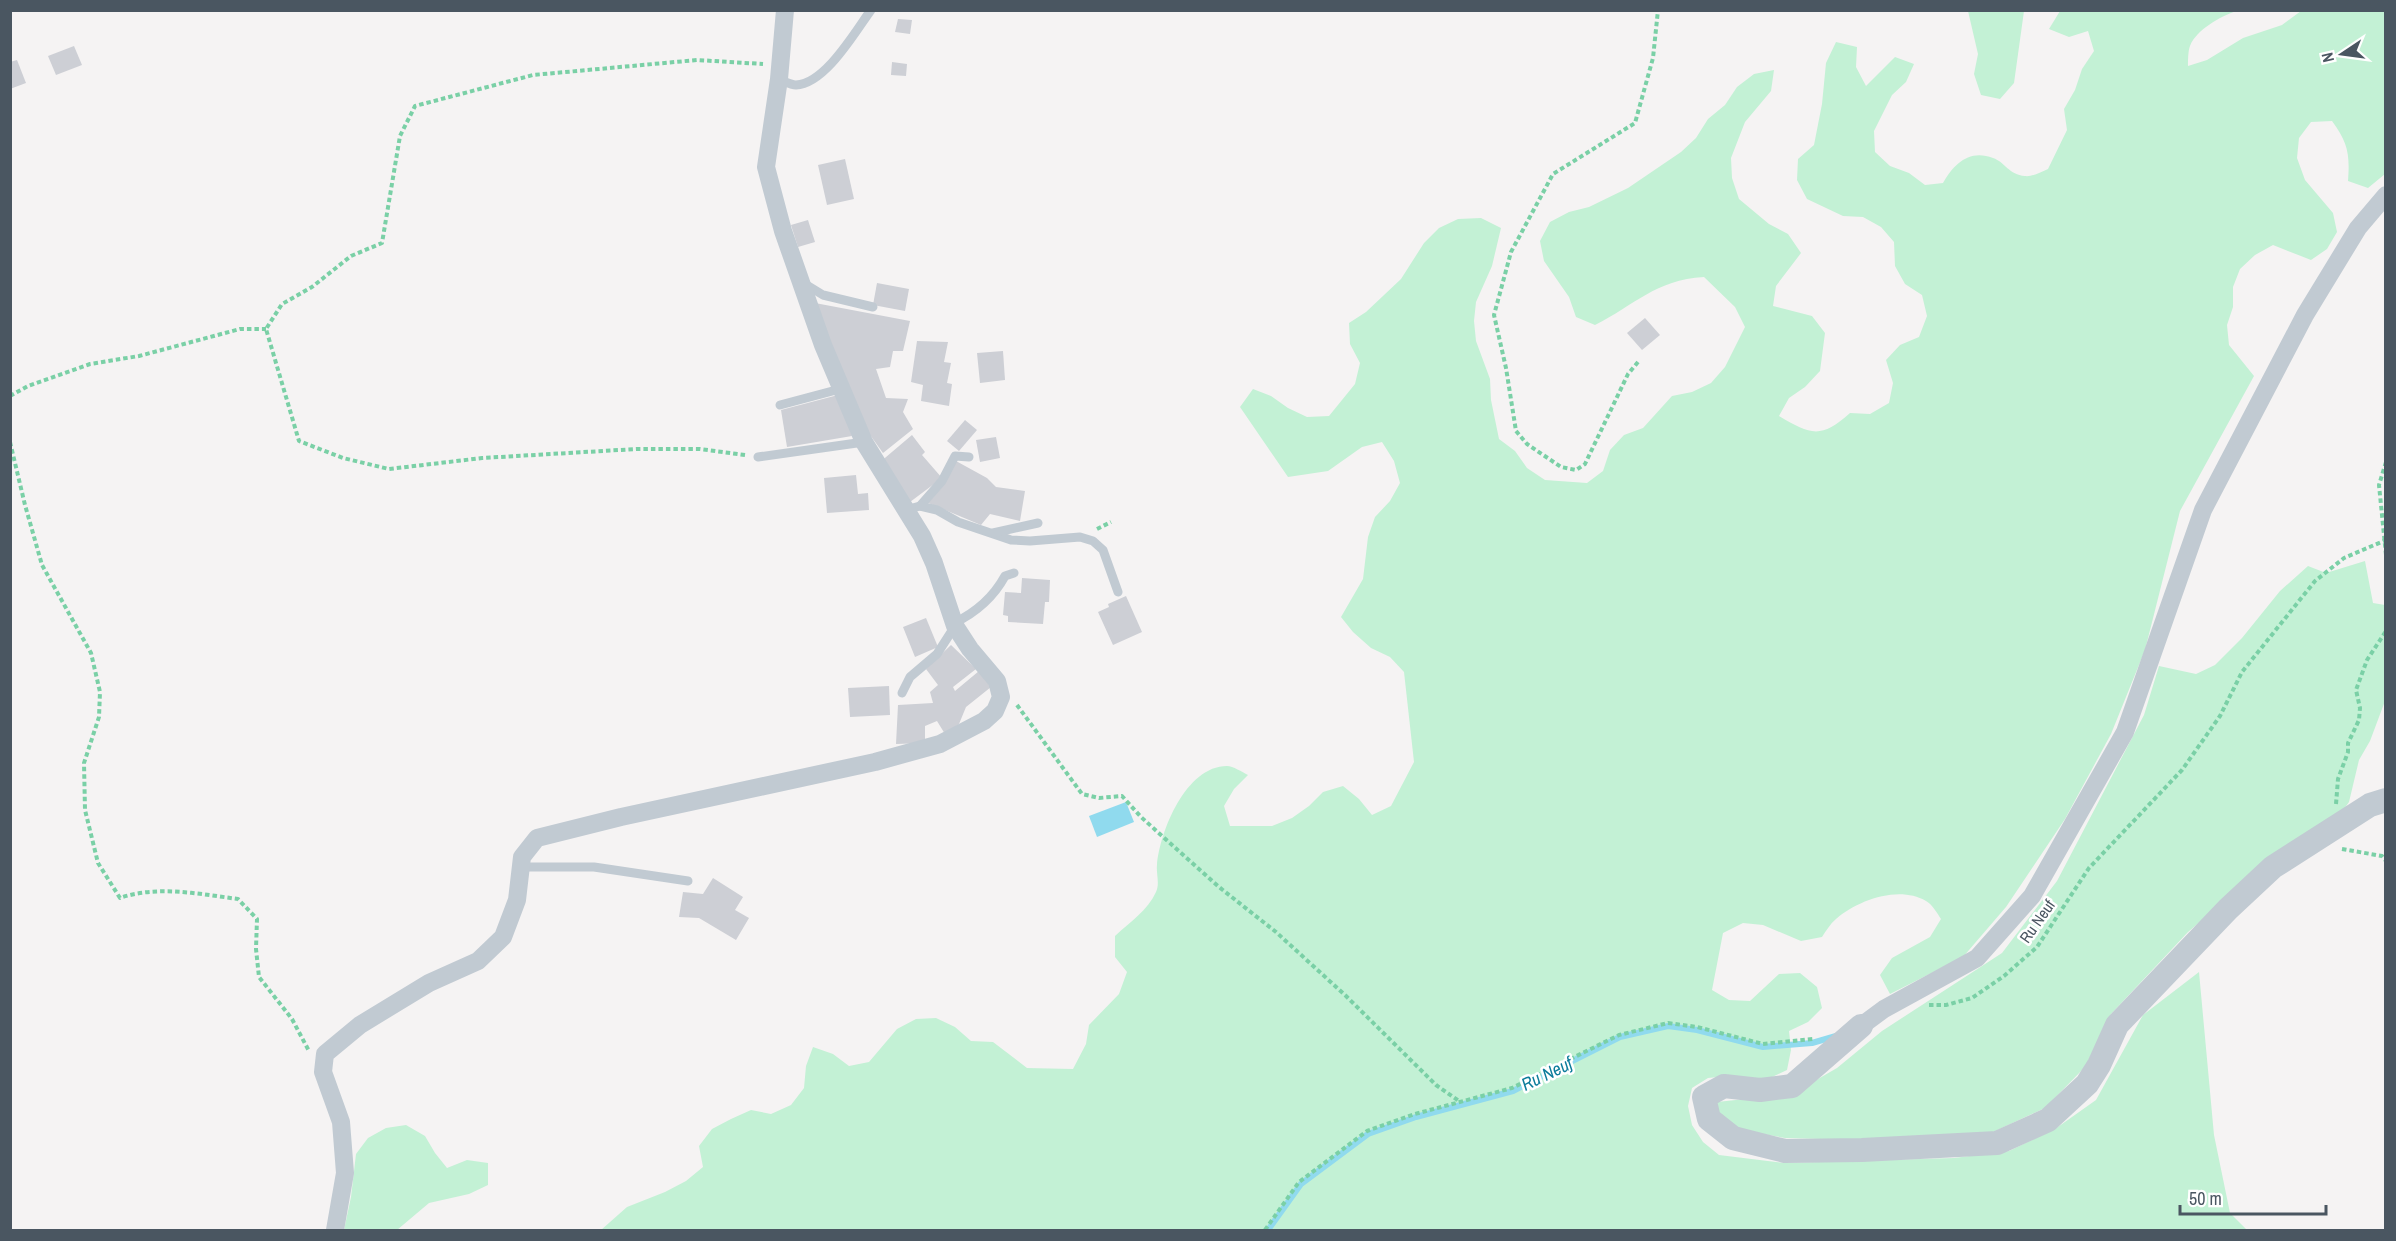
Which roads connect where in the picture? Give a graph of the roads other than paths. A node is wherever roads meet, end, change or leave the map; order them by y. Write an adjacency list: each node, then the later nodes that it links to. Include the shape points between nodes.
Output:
1 (785, 10): 3 (street)
2 (872, 10): 3 (lane, via 828,68 814,80 795,85)
3 (779, 72): 5 (street, via 766,167)
4 (2385, 195): 22 (street, via 2358,228 2305,315 2203,510 2125,732 2032,896 1977,958 1884,1009)
5 (800, 282): 6 (lane, via 823,295); 7 (street)
6 (873, 307)
7 (840, 388): 8 (lane); 9 (street)
8 (780, 405)
9 (864, 442): 10 (lane); 12 (street)
10 (758, 457)
11 (969, 457): 12 (lane, via 956,456 942,481)
12 (913, 508): 14 (lane, via 937,510); 17 (street)
13 (1038, 523): 14 (lane)
14 (991, 534): 16 (lane, via 1011,540 1080,537 1093,541 1103,550)
15 (1014, 573): 17 (lane, via 1005,576 974,614)
16 (1118, 592)
17 (954, 624): 18 (lane, via 937,654 910,677); 20 (street, via 997,681 1001,697 995,711 984,721 940,744 875,762 537,838 522,857)
18 (902, 693)
19 (2385, 800): 22 (street, via 2370,805 2273,867 2228,909 2117,1025 2087,1084 2048,1120 1997,1143 1785,1151 1733,1138 1709,1119 1704,1097 1724,1086 1760,1090 1792,1086)
20 (521, 867): 21 (lane, via 594,867); 23 (street, via 518,900 503,937 478,961 429,982 360,1025 326,1054 323,1072 341,1122 345,1173)
21 (688, 881)
22 (1862, 1026)
23 (334, 1230)

